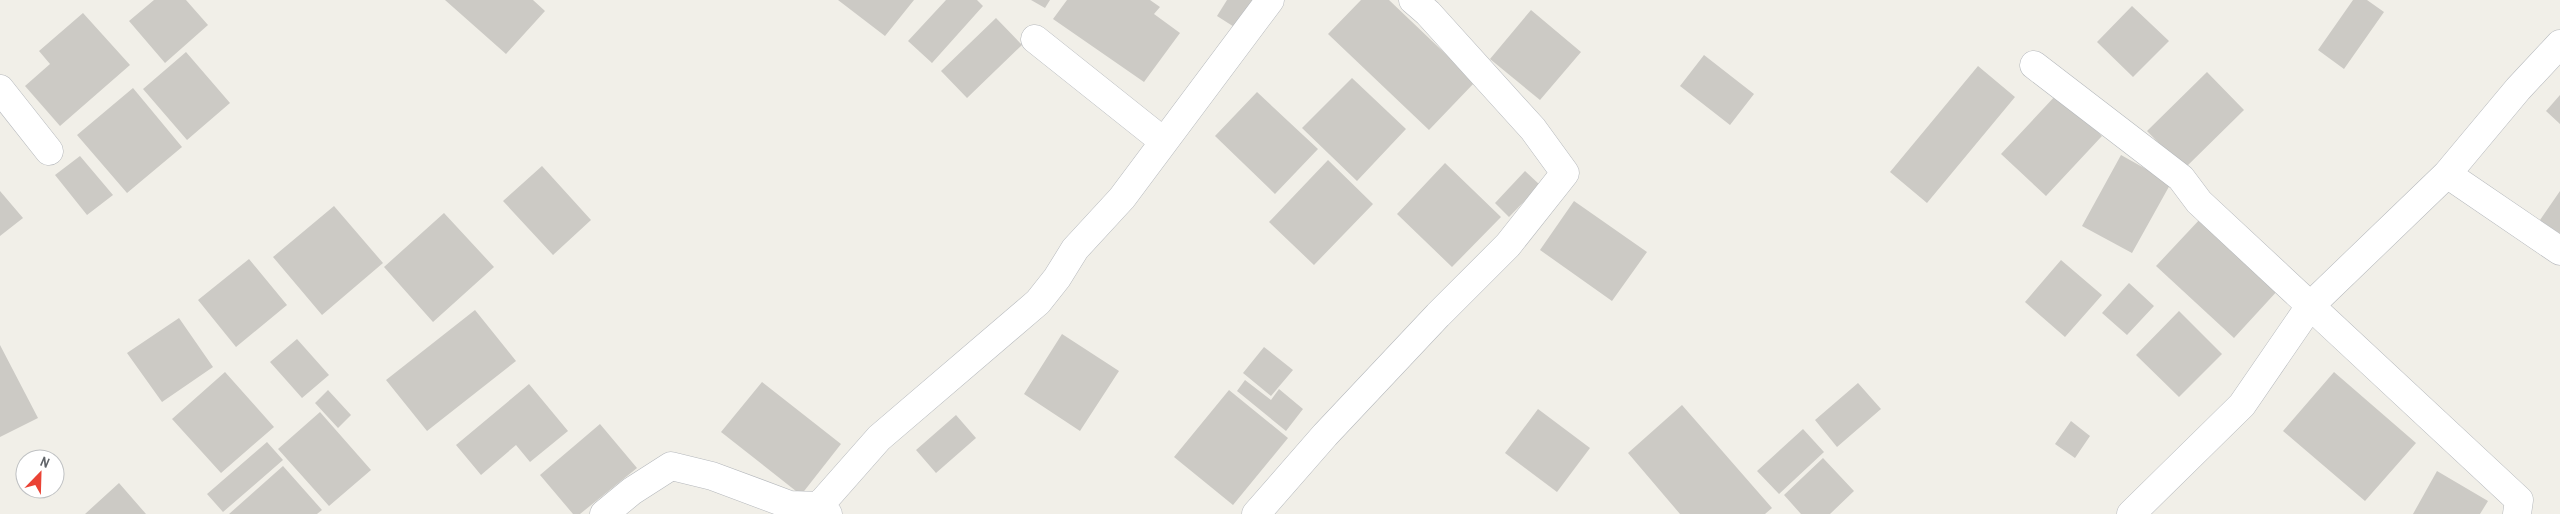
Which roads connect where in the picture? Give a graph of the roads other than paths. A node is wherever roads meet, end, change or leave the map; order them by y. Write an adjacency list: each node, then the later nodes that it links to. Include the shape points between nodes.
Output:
1 (1270, 0): 7 (street)
2 (1413, 0): 14 (street, via 1533,129 1565,173 1508,245 1338,421)
3 (1035, 39): 7 (street)
4 (2560, 44): 9 (street)
5 (2034, 65): 11 (street, via 2181,178 2199,202)
6 (0, 89): 8 (street)
7 (1163, 141): 12 (street, via 1122,198 1075,249 1038,302 879,438)
8 (49, 151)
9 (2447, 174): 10 (street); 11 (street)
10 (2560, 251)
11 (2310, 306): 15 (street, via 2242,405); 16 (street, via 2519,500)
12 (823, 510): 13 (street, via 790,505 712,476 671,466)
13 (604, 514)
14 (1256, 514)
15 (2131, 514)
16 (2517, 514)

